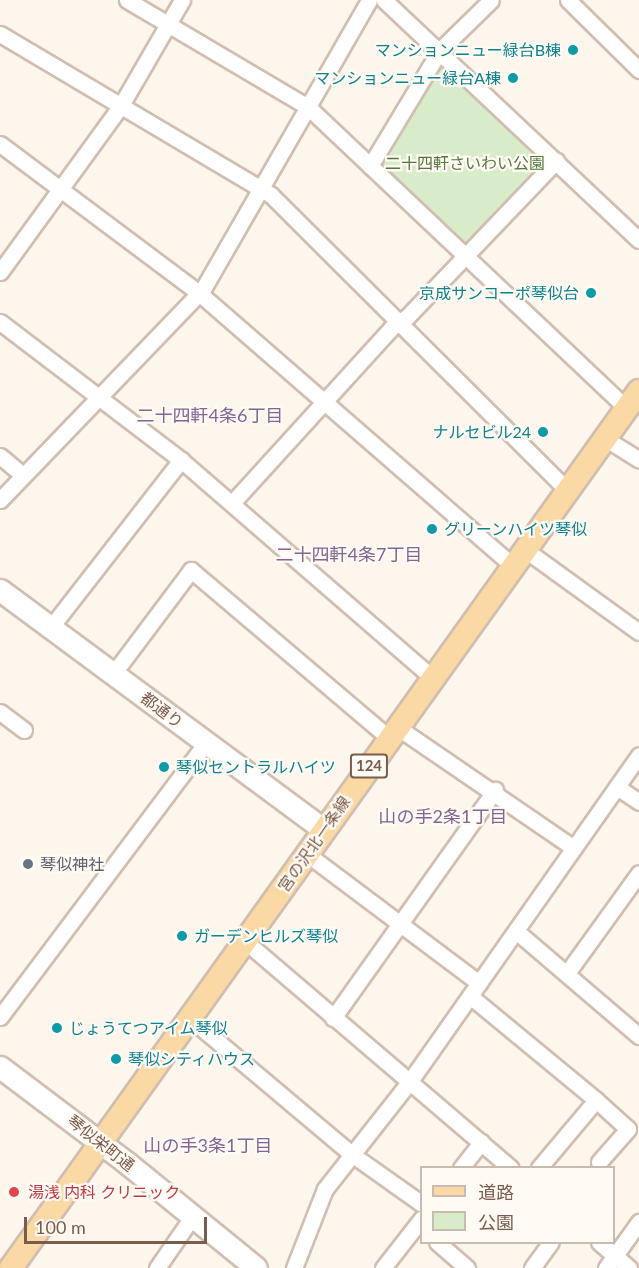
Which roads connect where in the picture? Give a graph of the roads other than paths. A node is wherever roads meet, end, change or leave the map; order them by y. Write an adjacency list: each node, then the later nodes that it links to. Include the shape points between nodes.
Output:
1 (127, 0): 7 (street)
2 (182, 0): 7 (street)
3 (367, 0): 12 (street)
4 (384, 0): 9 (street)
5 (491, 0): 9 (street)
6 (568, 0): 10 (street)
7 (168, 25): 11 (street); 12 (street)
8 (0, 34): 11 (street)
9 (440, 50): 14 (street); 15 (street)
10 (639, 70)
11 (120, 107): 16 (street); 17 (street)
12 (308, 107): 15 (street); 17 (street)
13 (0, 144): 16 (street)
14 (556, 161): 18 (street); 19 (street)
15 (370, 166): 19 (street)
16 (61, 190): 20 (street); 21 (street)
17 (260, 190): 21 (street); 23 (street, via 271,195)
18 (639, 240)
19 (465, 257): 23 (street); 25 (street)
20 (0, 272)
21 (199, 293): 24 (street); 26 (street)
22 (0, 322): 24 (street)
23 (399, 322): 26 (street); 32 (street)
24 (100, 395): 29 (street); 31 (street)
25 (633, 400): 27 (main road, 宮の沢北一条線 / 124)
26 (324, 402): 34 (street); 35 (street)
27 (606, 439): 30 (street); 32 (main road, 宮の沢北一条線 / 124)
28 (0, 456): 31 (street)
29 (181, 460): 34 (street); 37 (street)
30 (639, 460)
31 (23, 475): 33 (street)
32 (569, 492): 35 (main road, 宮の沢北一条線 / 124)
33 (0, 500)
34 (232, 503): 40 (street)
35 (521, 559): 38 (street); 40 (main road, 宮の沢北一条線 / 124)
36 (0, 590): 37 (street, 都通り)
37 (51, 627): 39 (street, 都通り)
38 (639, 632)
39 (112, 674): 43 (street, via 191,570); 44 (street, 都通り)
40 (433, 678): 43 (main road, 宮の沢北一条線 / 124)
41 (0, 712): 42 (street)
42 (24, 730)
43 (393, 732): 47 (street); 49 (main road, 宮の沢北一条線 / 124)
44 (206, 743): 49 (street, 都通り); 59 (street)
45 (639, 755): 46 (street)
46 (617, 787): 48 (street); 50 (street)
47 (495, 790): 50 (street); 53 (street)
48 (639, 802)
49 (324, 830): 51 (main road, 宮の沢北一条線 / 124)
50 (574, 848): 54 (street)
51 (307, 854): 53 (street); 55 (main road, 宮の沢北一条線 / 124)
52 (639, 873): 56 (street)
53 (401, 924): 57 (street); 60 (street)
54 (516, 931): 56 (street); 57 (street)
55 (246, 942): 60 (street); 61 (main road, 宮の沢北一条線 / 124)
56 (567, 973): 62 (street)
57 (479, 983): 58 (street)
58 (470, 996): 64 (street); 65 (street)
59 (0, 1017)
60 (333, 1018): 64 (street)
61 (191, 1019): 67 (main road, 宮の沢北一条線 / 124); 68 (street)
62 (639, 1036)
63 (0, 1067): 67 (street, 琴似栄町通)
64 (410, 1081): 66 (street); 68 (street)
65 (596, 1100): 69 (street, via 628,1129); 72 (street)
66 (481, 1142): 70 (street); 71 (street)
67 (101, 1143): 74 (street, 琴似栄町通); 81 (main road, 宮の沢北一条線 / 124)
68 (350, 1153): 73 (street); 84 (street, via 325,1189)
69 (599, 1162)
70 (462, 1166)
71 (510, 1166)
72 (540, 1166)
73 (420, 1203)
74 (192, 1217): 82 (street); 83 (street, 琴似栄町通)
75 (639, 1222): 80 (street)
76 (420, 1225): 85 (street)
77 (438, 1244): 86 (street)
78 (550, 1244): 87 (street)
79 (600, 1244): 80 (street)
80 (610, 1262): 88 (street)
81 (11, 1268)
82 (157, 1268)
83 (256, 1268)
84 (294, 1268)
85 (383, 1268)
86 (467, 1268)
87 (532, 1268)
88 (629, 1268)

